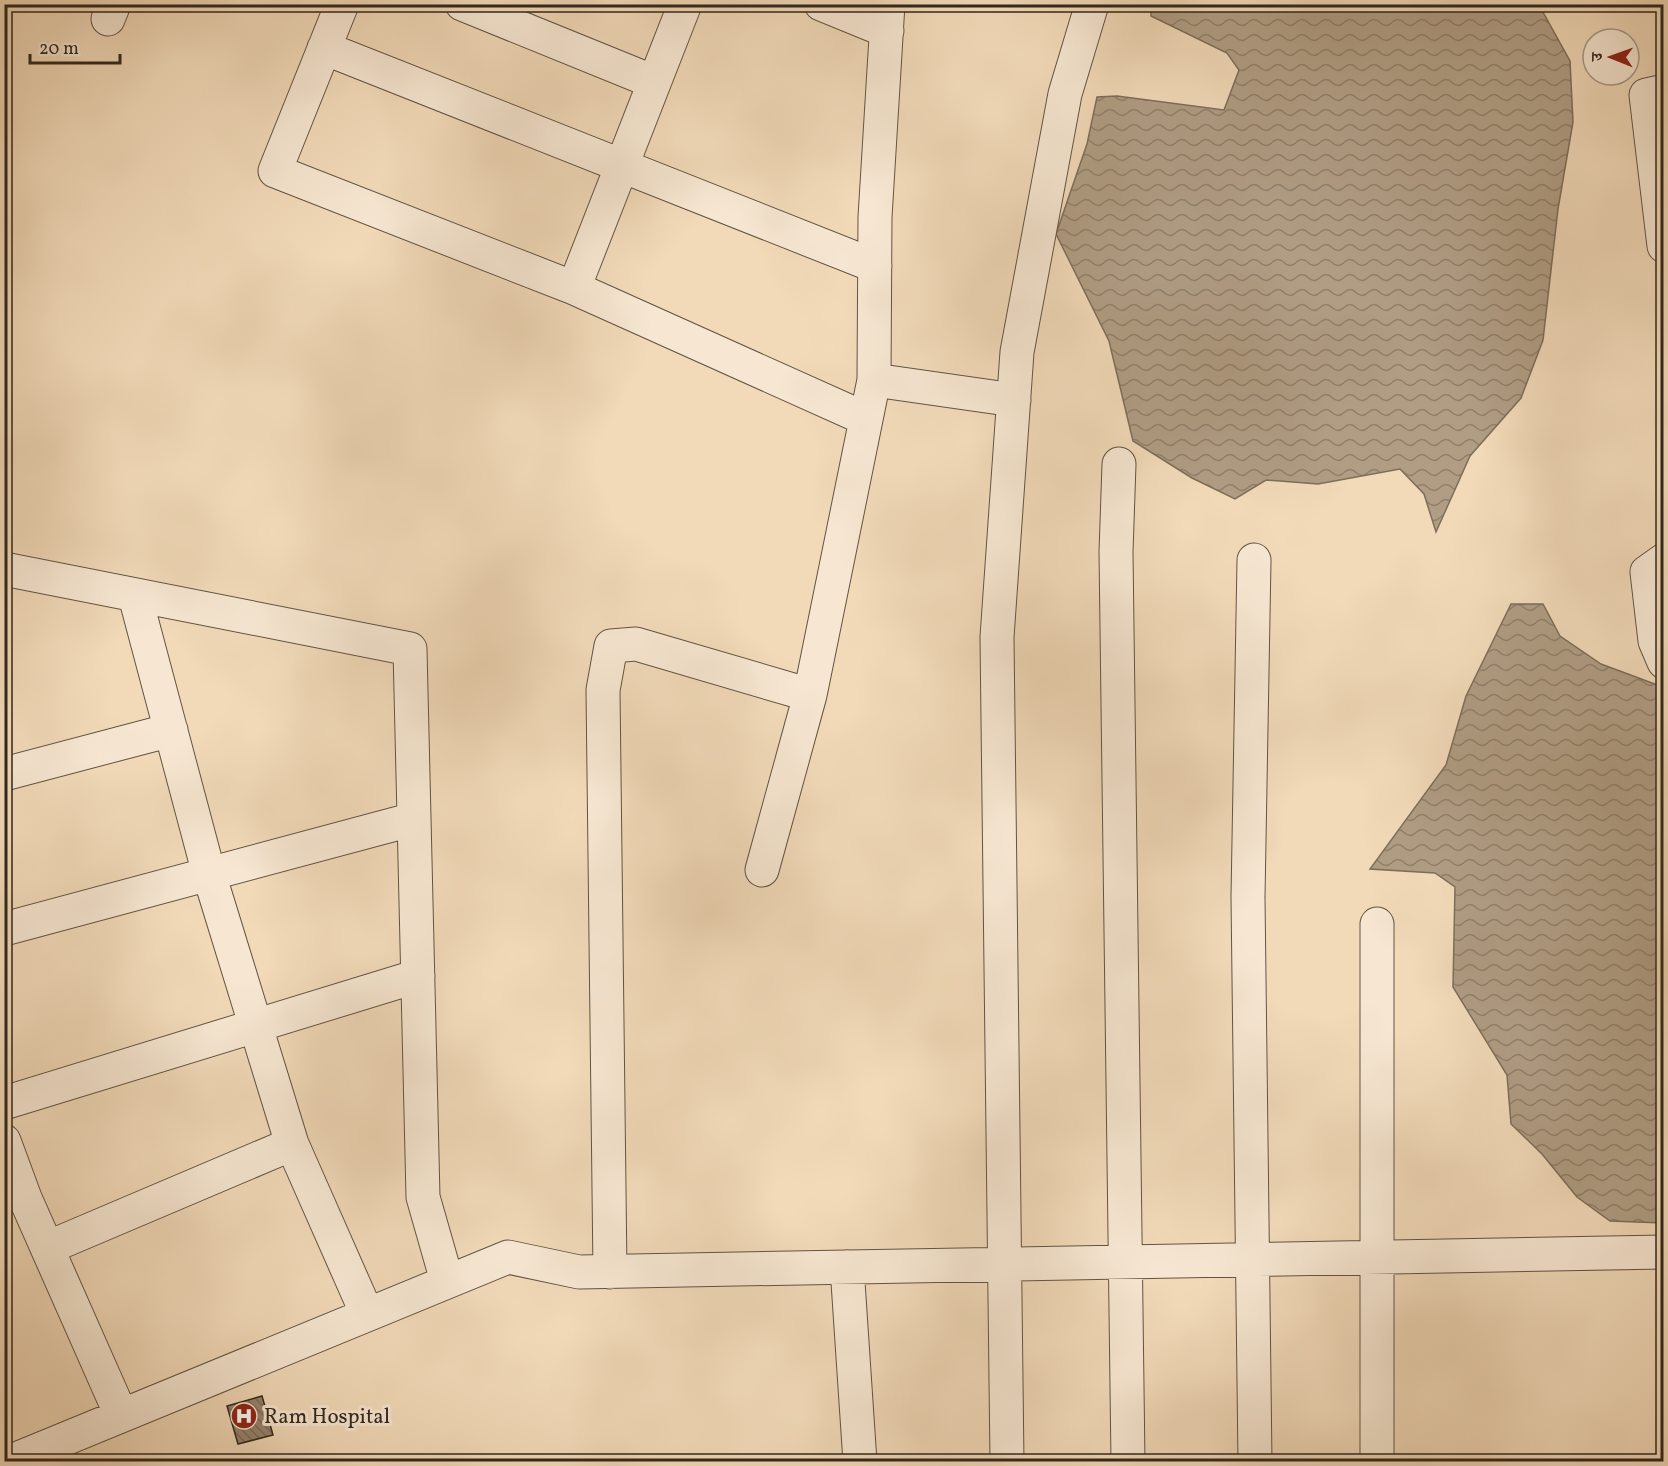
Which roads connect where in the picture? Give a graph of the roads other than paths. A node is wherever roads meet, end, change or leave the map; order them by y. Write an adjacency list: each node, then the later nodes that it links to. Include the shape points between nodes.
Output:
1 (342, 4): 7 (street)
2 (462, 4): 8 (street)
3 (685, 4): 8 (street)
4 (821, 4): 6 (street)
5 (1092, 4): 15 (street, via 1065,94 1017,352)
6 (887, 18): 12 (street)
7 (324, 48): 10 (street); 13 (street, via 276,171)
8 (654, 82): 10 (street)
9 (1664, 91): 11 (street, via 1646,96)
10 (621, 167): 12 (street); 13 (street)
11 (1664, 246)
12 (875, 266): 14 (street)
13 (574, 288): 16 (street)
14 (874, 380): 15 (street); 16 (street)
15 (1014, 400): 41 (street, via 997,637)
16 (866, 419): 23 (street)
17 (1119, 464): 40 (street, via 1116,552)
18 (1254, 560): 39 (street, via 1248,897)
19 (1664, 560): 22 (street, via 1647,573 1655,641)
20 (4, 569): 21 (street)
21 (135, 596): 24 (street); 26 (street, via 410,649)
22 (1664, 662)
23 (810, 695): 27 (street); 43 (street, via 636,644 611,646 603,690)
24 (171, 730): 25 (street); 28 (street)
25 (4, 774)
26 (414, 819): 28 (street); 31 (street)
27 (762, 870)
28 (209, 874): 30 (street); 32 (street)
29 (1377, 924): 38 (street)
30 (4, 929)
31 (418, 976): 32 (street); 44 (street, via 423,1197)
32 (256, 1026): 33 (street); 35 (street)
33 (4, 1103)
34 (4, 1141): 36 (street)
35 (292, 1144): 36 (street); 45 (street)
36 (47, 1248): 46 (street)
37 (1664, 1252): 38 (street)
38 (1377, 1257): 39 (street); 52 (street)
39 (1253, 1260): 40 (street); 51 (street)
40 (1126, 1262): 41 (street); 50 (street)
41 (1005, 1264): 42 (street); 49 (street)
42 (847, 1267): 43 (street); 48 (street)
43 (610, 1272): 44 (street, via 579,1272 508,1257)
44 (447, 1281): 45 (street)
45 (367, 1314): 46 (street)
46 (121, 1415): 47 (street)
47 (9, 1461)
48 (860, 1461)
49 (1007, 1461)
50 (1128, 1461)
51 (1255, 1461)
52 (1377, 1461)

